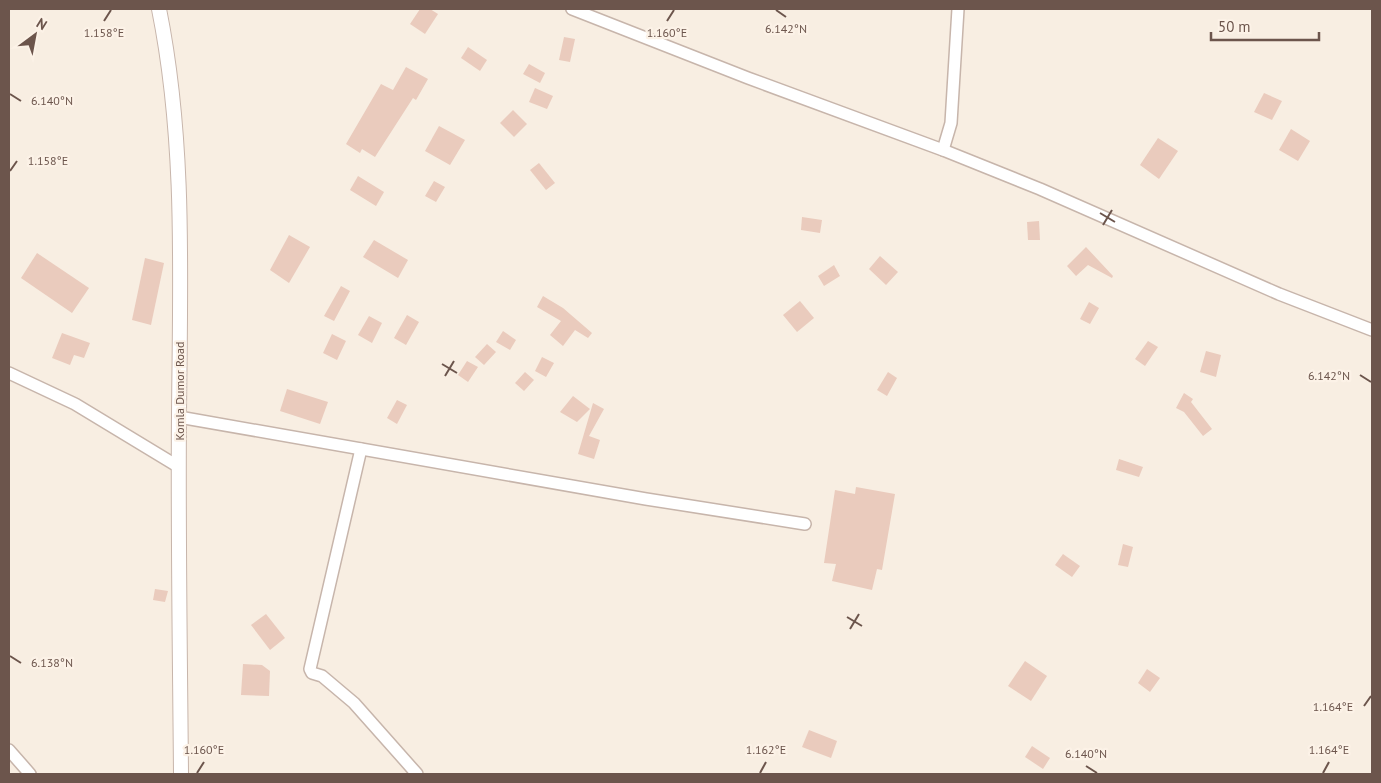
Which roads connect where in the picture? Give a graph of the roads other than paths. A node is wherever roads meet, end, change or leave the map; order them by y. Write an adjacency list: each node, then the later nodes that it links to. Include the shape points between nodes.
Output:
1 (159, 9): 7 (street, Komla Dumor Road, via 168,55 181,243)
2 (572, 9): 4 (street)
3 (958, 9): 4 (street, via 951,123)
4 (943, 150): 5 (street, via 1279,294)
5 (1372, 330)
6 (9, 373): 9 (street, via 75,404)
7 (179, 417): 8 (street); 9 (street, Komla Dumor Road)
8 (361, 449): 10 (street); 14 (street, via 310,670 354,703)
9 (179, 467): 13 (street, Komla Dumor Road)
10 (805, 524)
11 (9, 750): 12 (street)
12 (30, 774)
13 (181, 774)
14 (417, 774)

